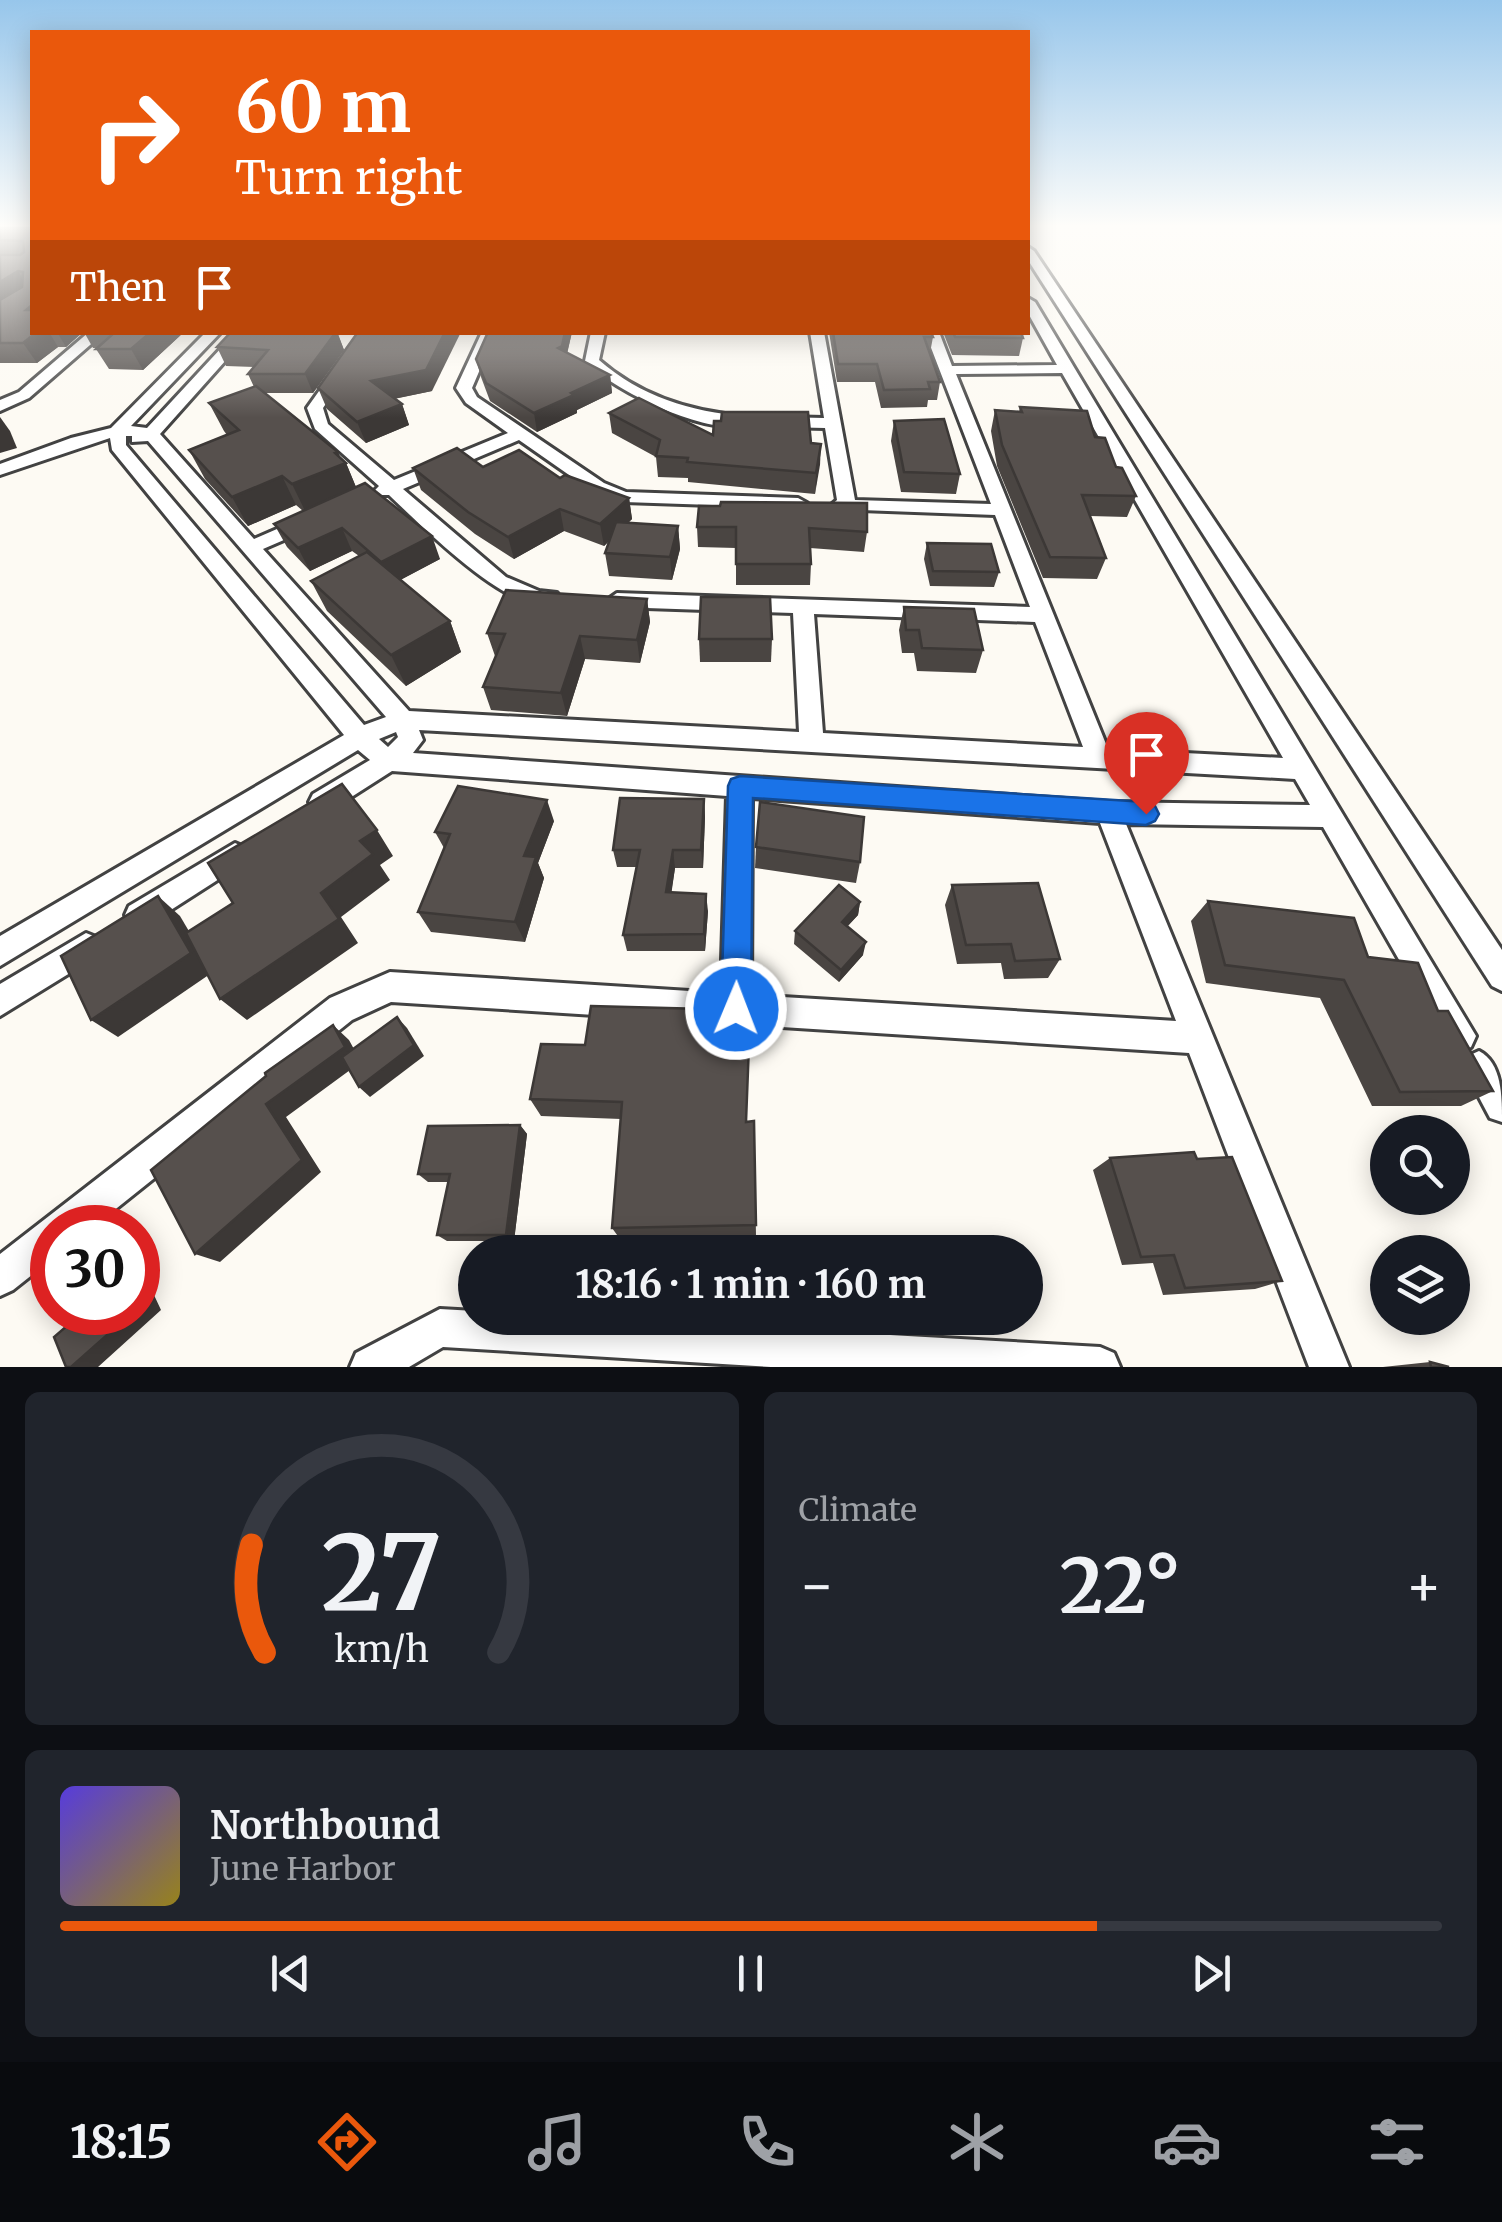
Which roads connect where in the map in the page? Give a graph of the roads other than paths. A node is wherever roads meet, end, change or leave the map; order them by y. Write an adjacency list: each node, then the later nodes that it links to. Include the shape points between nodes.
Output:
1 (1054, 291): 40 (street)
2 (1030, 305): 11 (street)
3 (94, 335): 13 (street, via 24,395)
4 (211, 335): 17 (street)
5 (488, 335): 16 (street, via 464,388)
6 (597, 335): 14 (street, via 592,361 603,373 686,415)
7 (818, 335): 14 (street)
8 (933, 335): 12 (street)
9 (245, 338): 15 (street)
10 (358, 339): 20 (street, via 315,408 321,426)
11 (1068, 369): 12 (street); 33 (street)
12 (946, 370): 23 (street)
13 (0, 406)
14 (833, 424): 22 (street)
15 (151, 434): 17 (street, via 139,428); 25 (street)
16 (520, 434): 20 (street); 22 (street, via 624,497)
17 (118, 438): 18 (street); 19 (street); 29 (street)
18 (0, 470)
19 (0, 486)
20 (392, 488): 21 (street); 26 (street, via 499,582 537,598)
21 (356, 502)
22 (829, 504): 23 (street)
23 (1002, 510): 27 (street)
24 (321, 517): 25 (street)
25 (251, 547): 28 (street)
26 (802, 606): 27 (street); 30 (street)
27 (1043, 614): 31 (street)
28 (404, 720): 29 (street); 30 (street); 32 (street, via 410,740)
29 (360, 738): 32 (street); 39 (street)
30 (812, 744): 31 (street)
31 (1100, 760): 33 (street)
32 (388, 761): 34 (street); 35 (street)
33 (1301, 769): 37 (street)
34 (740, 786): 36 (street); 42 (street)
35 (304, 813)
36 (1110, 813): 37 (street); 43 (street)
37 (1329, 816): 44 (street)
38 (253, 844): 41 (street)
39 (0, 952)
40 (1502, 976)
41 (0, 1001)
42 (736, 1009): 43 (street); 45 (street, via 390,987 341,1009)
43 (1198, 1038): 51 (street)
44 (1502, 1106)
45 (92, 1205)
46 (30, 1253): 47 (street)
47 (0, 1277)
48 (1008, 1364): 49 (street, via 440,1328); 50 (street)
49 (370, 1367)
50 (1100, 1367)
51 (1329, 1367)

